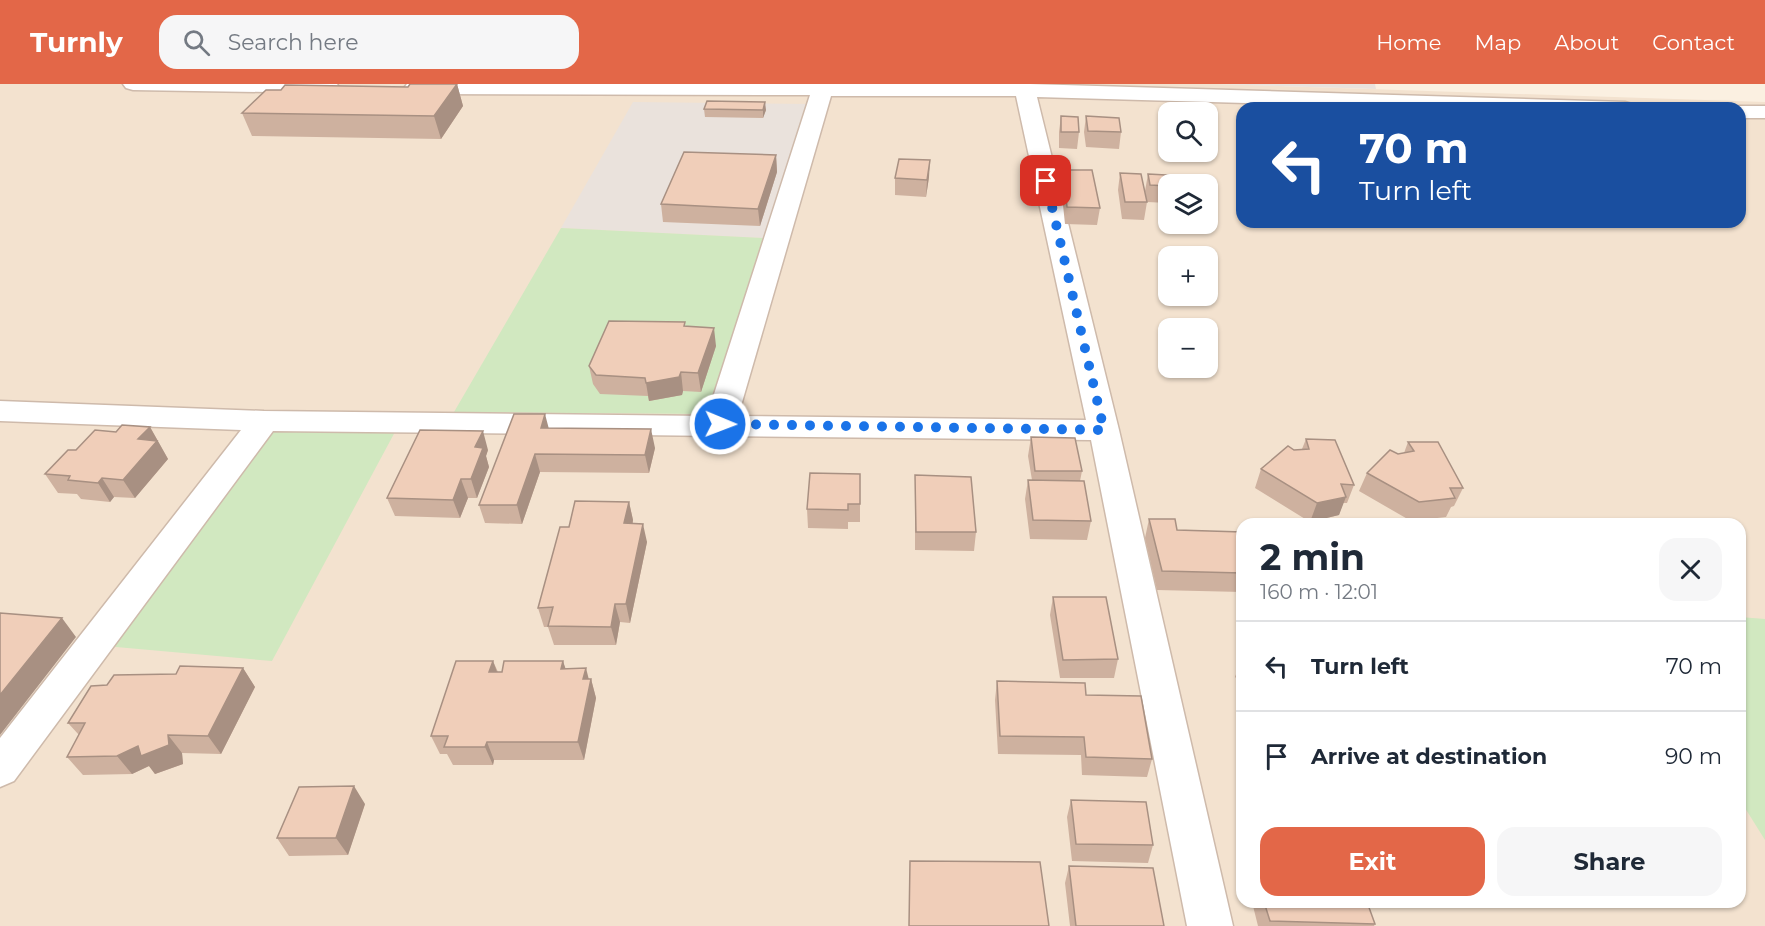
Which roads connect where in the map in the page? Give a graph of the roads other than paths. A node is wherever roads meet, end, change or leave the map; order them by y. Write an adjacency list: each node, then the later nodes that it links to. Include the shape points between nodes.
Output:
1 (133, 84): 2 (street)
2 (347, 87)
3 (956, 87): 6 (street); 7 (street)
4 (395, 88): 5 (street)
5 (822, 90): 6 (street); 16 (street)
6 (899, 90): 11 (street, via 909,104)
7 (1025, 90): 8 (street); 10 (street); 17 (street)
8 (1264, 90): 9 (street)
9 (1505, 102)
10 (965, 110)
11 (930, 112)
12 (1746, 112): 13 (street)
13 (1765, 112)
14 (0, 411): 15 (street)
15 (264, 421): 16 (street); 18 (street)
16 (720, 424): 17 (street)
17 (1104, 430): 19 (street)
18 (0, 769)
19 (1210, 926)

